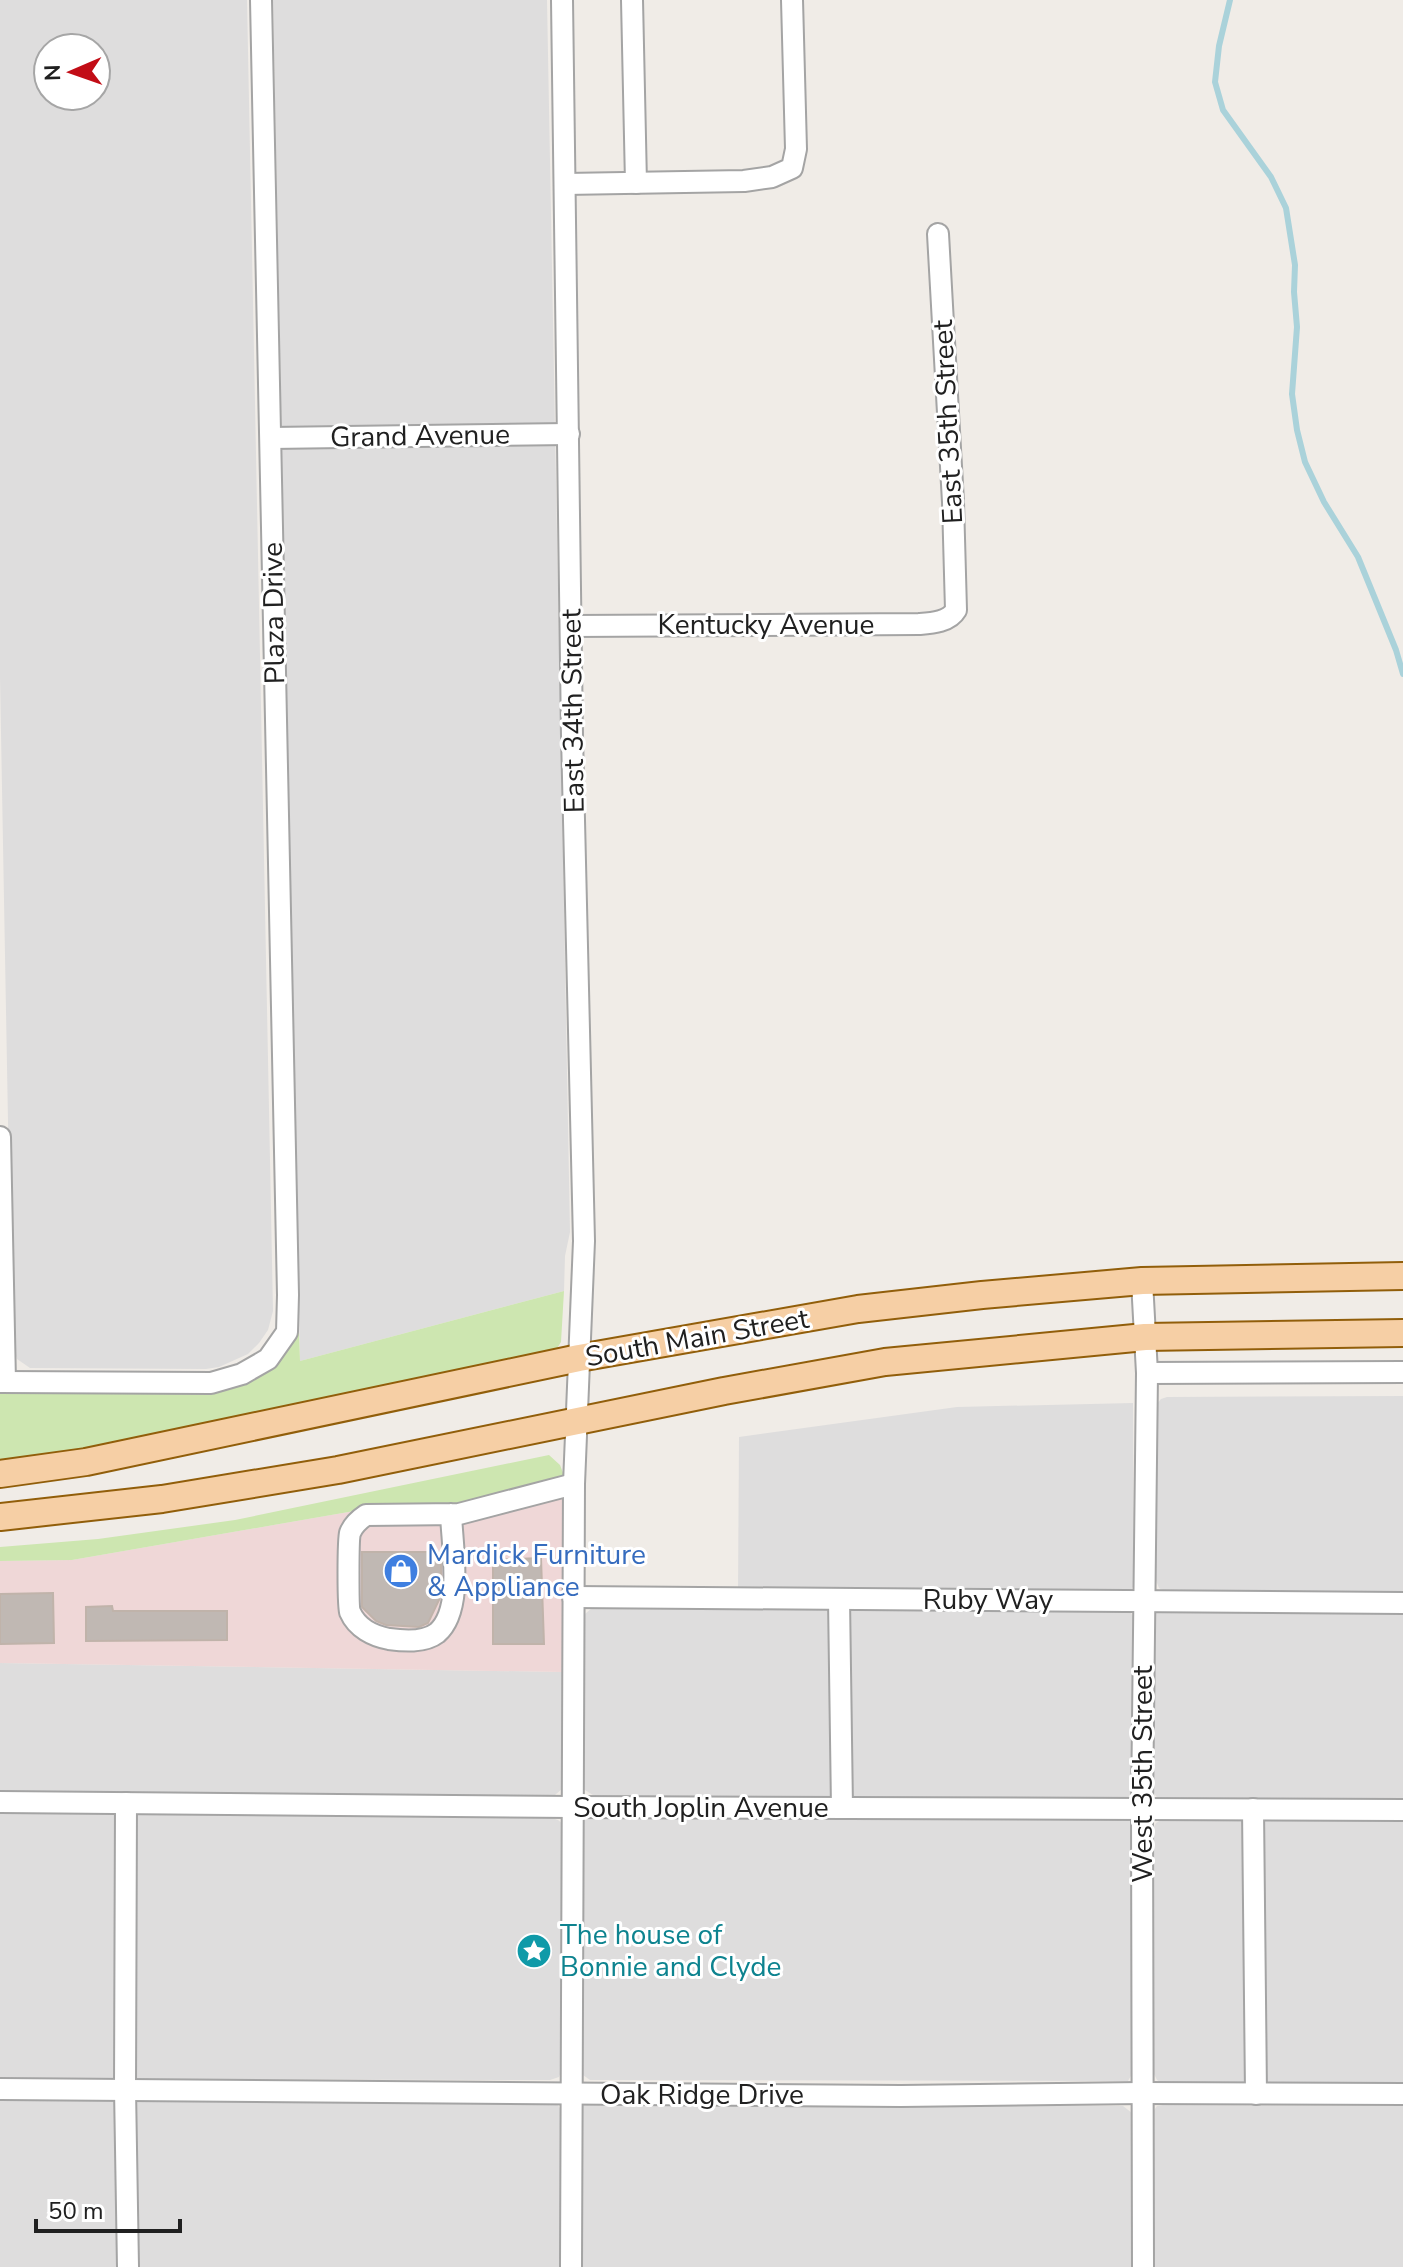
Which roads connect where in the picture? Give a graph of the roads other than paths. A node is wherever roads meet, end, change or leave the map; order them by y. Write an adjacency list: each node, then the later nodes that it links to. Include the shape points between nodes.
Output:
1 (261, 0): 9 (street, Plaza Drive)
2 (562, 0): 6 (street, East 34th Street)
3 (632, 0): 5 (street)
4 (792, 0): 5 (street, via 792,168 744,181)
5 (636, 183): 6 (street)
6 (565, 184): 8 (street, East 34th Street)
7 (938, 234): 10 (street, East 35th Street)
8 (569, 434): 9 (street, Grand Avenue); 11 (street, East 34th Street)
9 (271, 438): 20 (street, Plaza Drive, via 287,1332 268,1359 211,1383)
10 (956, 610): 11 (street, Kentucky Avenue, via 949,618 927,624)
11 (571, 626): 17 (street, East 34th Street, via 584,1241)
12 (0, 1137): 20 (street)
13 (1403, 1276): 14 (main road, South Main Street)
14 (1142, 1281): 16 (street, West 35th Street); 17 (main road, South Main Street, via 858,1309)
15 (1403, 1333): 16 (main road, South Main Street)
16 (1145, 1337): 19 (street, West 35th Street); 21 (main road, South Main Street, via 885,1362)
17 (579, 1358): 21 (street, East 34th Street); 22 (main road, South Main Street, via 101,1459)
18 (1403, 1372): 19 (street)
19 (1147, 1373): 28 (street, West 35th Street)
20 (2, 1382)
21 (577, 1421): 23 (street, East 34th Street); 25 (main road, South Main Street, via 338,1470)
22 (0, 1474)
23 (574, 1484): 24 (street); 26 (street, East 34th Street)
24 (451, 1514): 24 (street, via 366,1515 350,1532 349,1610 369,1634 421,1640 437,1633 452,1608)
25 (0, 1517)
26 (573, 1597): 27 (street, Ruby Way); 32 (street, East 34th Street)
27 (839, 1599): 28 (street, Ruby Way); 33 (street)
28 (1144, 1601): 29 (street, Ruby Way); 34 (street, West 35th Street)
29 (1403, 1603)
30 (0, 1802): 31 (street, South Joplin Avenue)
31 (126, 1803): 32 (street, South Joplin Avenue); 38 (street)
32 (572, 1807): 33 (street, South Joplin Avenue); 40 (street, East 34th Street)
33 (842, 1808): 34 (street, South Joplin Avenue)
34 (1142, 1808): 35 (street, South Joplin Avenue); 39 (street, West 35th Street)
35 (1253, 1809): 36 (street, South Joplin Avenue); 41 (street)
36 (1403, 1810)
37 (0, 2089): 38 (street, Oak Ridge Drive)
38 (125, 2089): 40 (street, Oak Ridge Drive); 43 (street)
39 (1142, 2093): 40 (street, Oak Ridge Drive); 41 (street, Oak Ridge Drive); 45 (street, West 35th Street)
40 (570, 2094): 44 (street, East 34th Street)
41 (1256, 2094): 42 (street, Oak Ridge Drive)
42 (1403, 2094)
43 (128, 2267)
44 (571, 2267)
45 (1143, 2267)

